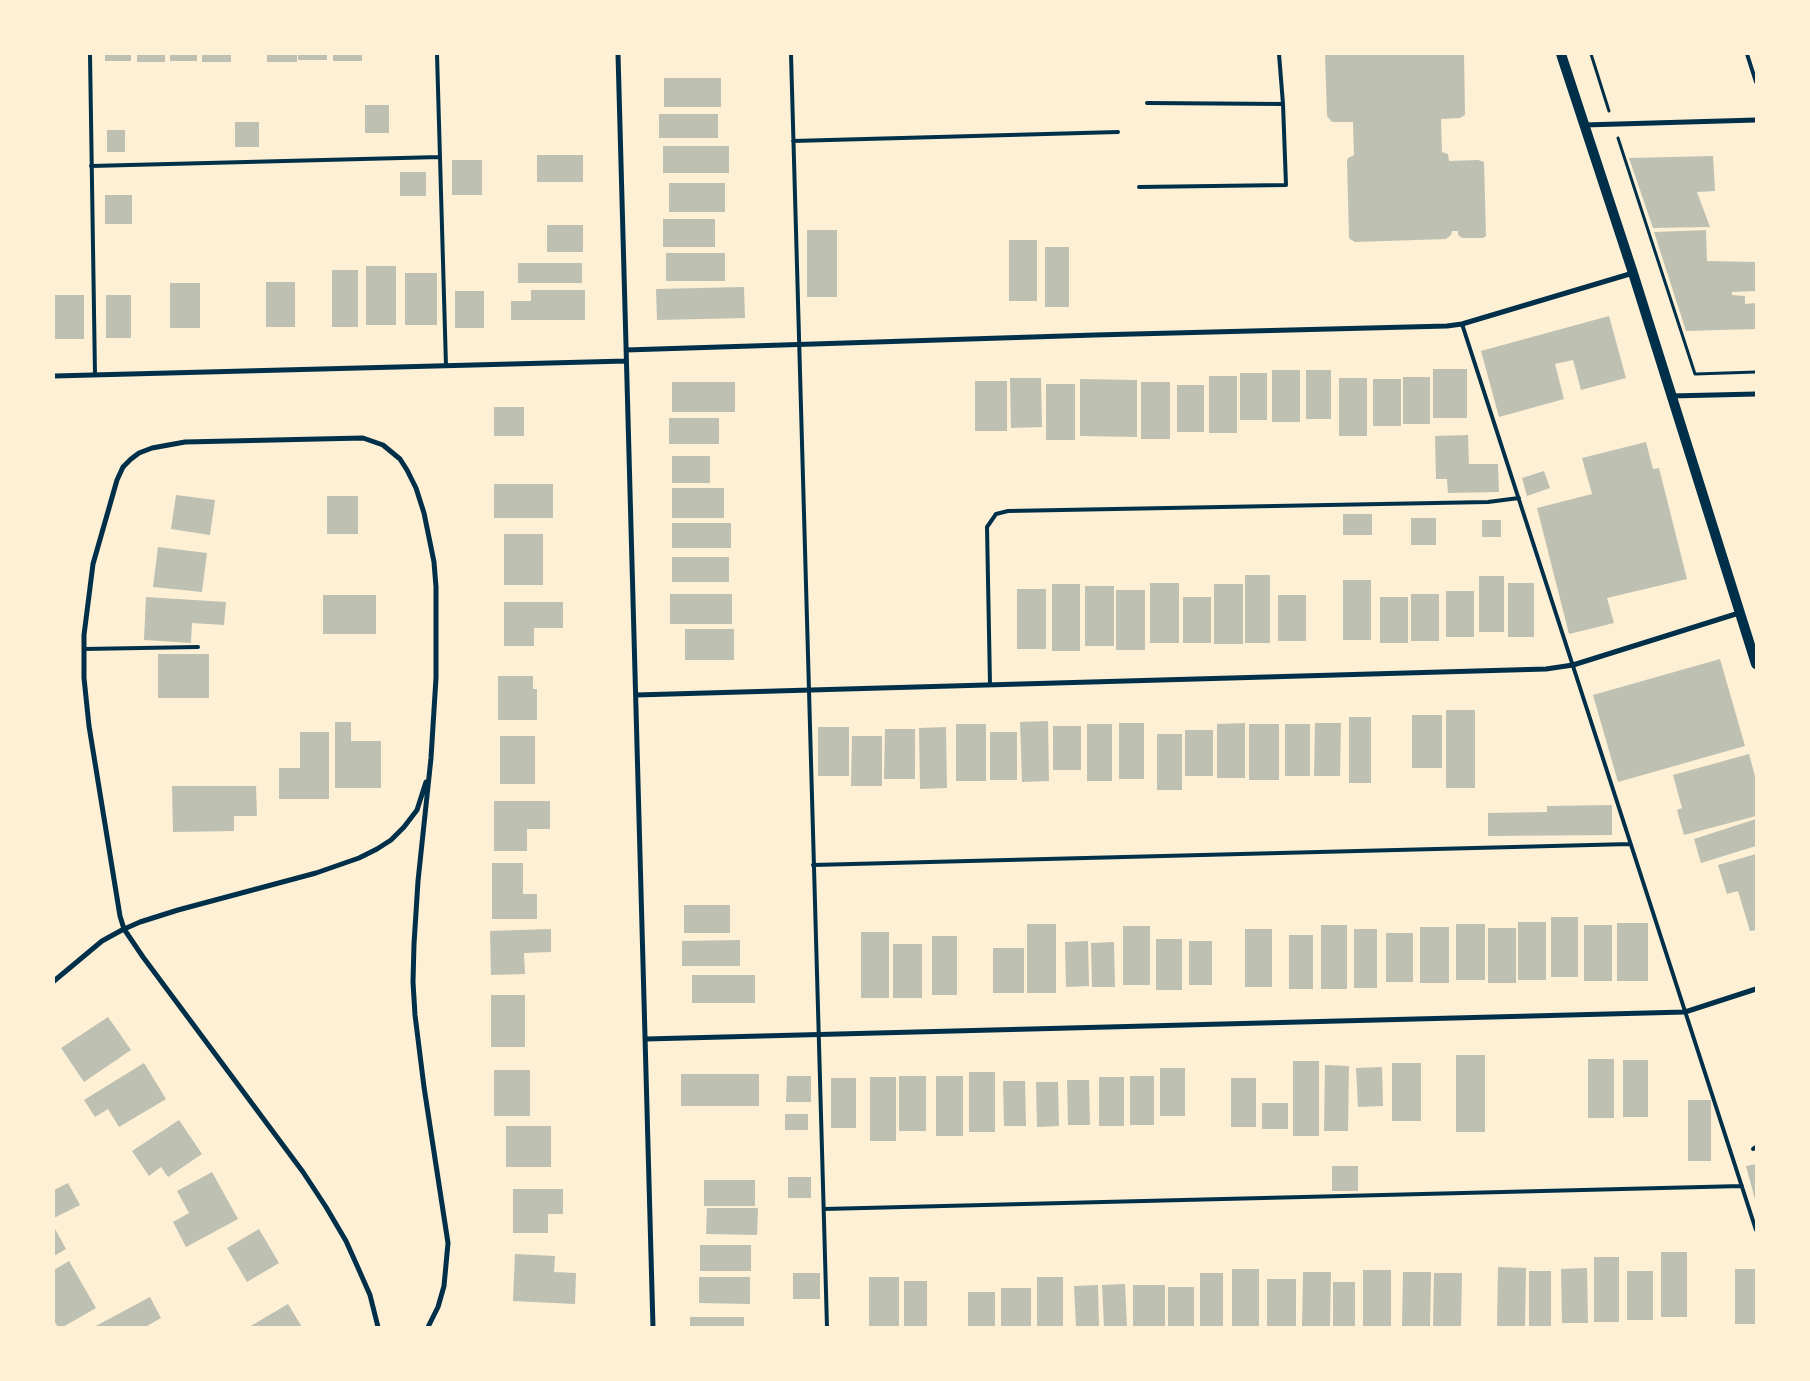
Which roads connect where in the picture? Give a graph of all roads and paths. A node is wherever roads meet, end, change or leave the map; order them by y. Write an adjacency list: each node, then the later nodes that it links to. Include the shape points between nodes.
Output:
1 (90, 54): 18 (lane)
2 (437, 54): 17 (lane)
3 (618, 54): 23 (street)
4 (791, 54): 16 (lane)
5 (1279, 54): 11 (lane)
6 (1560, 54): 14 (main road)
7 (1591, 54): 13 (path)
8 (1747, 54): 9 (lane)
9 (1756, 82)
10 (1147, 103): 11 (lane)
11 (1283, 104): 19 (lane, via 1286,185)
12 (1756, 120): 13 (street)
13 (1613, 124): 14 (street); 26 (path, via 1694,374)
14 (1584, 125): 20 (main road)
15 (1118, 132): 16 (lane)
16 (793, 141): 22 (lane)
17 (440, 157): 18 (lane); 25 (lane)
18 (91, 166): 27 (lane)
19 (1139, 187)
20 (1632, 273): 21 (street); 30 (main road)
21 (1462, 324): 22 (street); 31 (lane)
22 (799, 345): 23 (street); 39 (lane)
23 (626, 350): 24 (street)
24 (626, 361): 25 (street); 40 (street)
25 (446, 366): 27 (street)
26 (1756, 372)
27 (95, 375): 28 (street)
28 (54, 376)
29 (1756, 394): 30 (street)
30 (1671, 396): 32 (main road)
31 (1519, 498): 37 (lane); 38 (lane, via 1488,502 996,514 987,527)
32 (1739, 613): 33 (main road); 37 (street)
33 (1752, 641): 36 (main road)
34 (198, 647): 35 (lane)
35 (84, 649): 41 (street, via 92,564 122,467 139,453 185,442 344,438 374,441 392,451 407,470 424,513 434,562 437,659); 44 (street, via 89,726 117,906)
36 (1756, 664)
37 (1573, 665): 38 (street, via 1536,669); 42 (lane)
38 (990, 684): 39 (street)
39 (808, 690): 40 (street); 43 (lane)
40 (636, 694): 49 (street)
41 (430, 770): 44 (street, via 417,810 391,840 377,849 316,873 160,915); 54 (street, via 418,882 413,982 424,1087 448,1243 444,1286)
42 (1630, 844): 43 (lane); 47 (lane)
43 (813, 865): 48 (lane)
44 (124, 929): 45 (street, via 102,941); 53 (street, via 326,1207 360,1270)
45 (54, 981)
46 (1756, 990): 47 (street)
47 (1685, 1012): 48 (street); 50 (lane)
48 (818, 1035): 49 (street); 51 (lane)
49 (646, 1039): 55 (street)
50 (1742, 1186): 51 (lane); 52 (lane)
51 (824, 1209): 56 (lane)
52 (1756, 1230)
53 (378, 1327)
54 (428, 1327)
55 (653, 1327)
56 (827, 1327)

